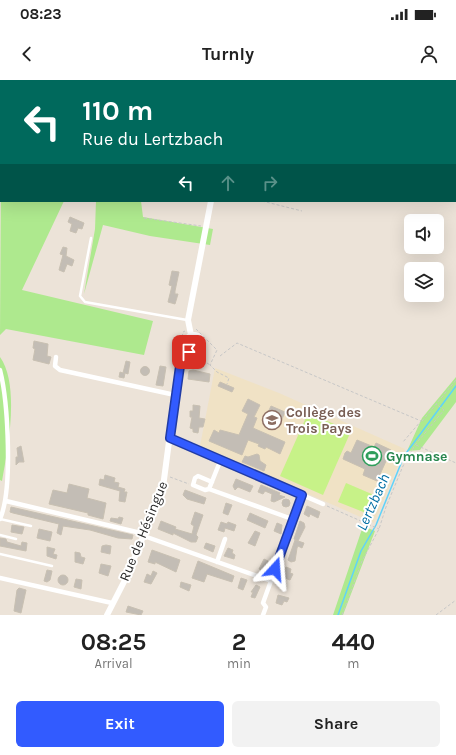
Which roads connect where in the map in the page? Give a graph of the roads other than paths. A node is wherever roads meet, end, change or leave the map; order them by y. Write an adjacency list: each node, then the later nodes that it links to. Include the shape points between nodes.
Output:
1 (211, 202): 3 (main road)
2 (91, 238): 3 (lane, via 80,296 85,302)
3 (188, 320): 4 (main road)
4 (192, 331): 5 (main road, Rue de Hésingue, via 185,341); 5 (main road, via 203,343 199,352)
5 (187, 354): 8 (main road, Rue de Hésingue, via 180,366)
6 (56, 357): 8 (street, via 55,366 60,370)
7 (0, 370): 14 (street, via 7,418)
8 (175, 395): 9 (main road, Rue de Hésingue)
9 (170, 438): 10 (street); 20 (main road, Rue de Hésingue, via 166,475)
10 (221, 460): 11 (street); 13 (street)
11 (212, 482): 12 (street); 12 (street, via 198,476 193,485)
12 (209, 489): 17 (street)
13 (302, 495): 15 (street); 17 (street)
14 (6, 501): 16 (street); 20 (street)
15 (323, 504)
16 (0, 519): 18 (lane)
17 (292, 519): 27 (street)
18 (31, 526)
19 (0, 535): 21 (lane)
20 (144, 535): 24 (street); 28 (main road, Rue de Hésingue, via 128,574)
21 (16, 539)
22 (225, 539): 24 (street)
23 (0, 554): 25 (lane)
24 (217, 562): 27 (street)
25 (52, 566)
26 (0, 578): 28 (street)
27 (271, 581): 30 (street, via 263,603 266,607)
28 (112, 603): 29 (main road, Rue de Hésingue)
29 (107, 615)
30 (263, 615)

